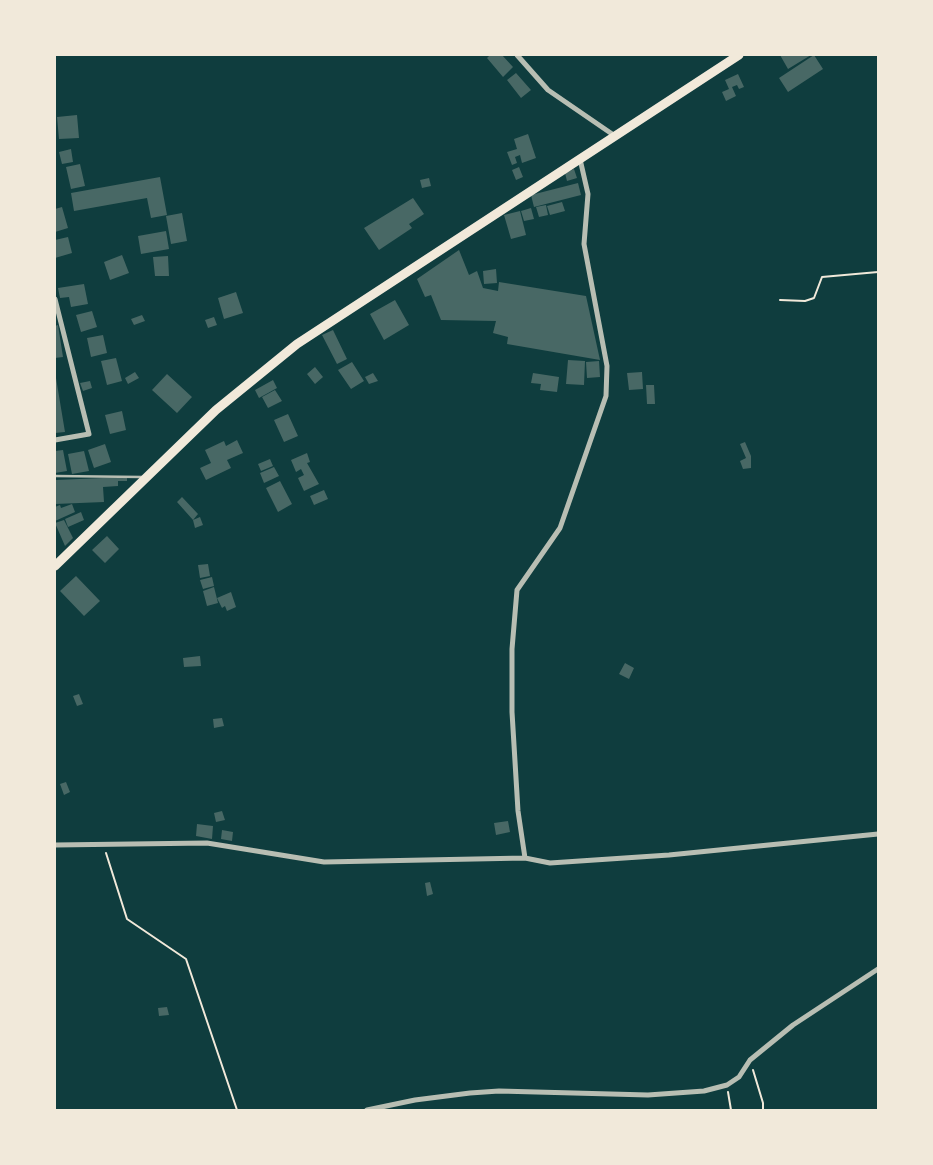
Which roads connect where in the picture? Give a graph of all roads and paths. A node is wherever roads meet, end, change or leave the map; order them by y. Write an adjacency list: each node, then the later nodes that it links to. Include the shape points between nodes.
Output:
1 (517, 55): 3 (street, via 548,90)
2 (739, 55): 3 (highway)
3 (615, 136): 4 (highway)
4 (580, 160): 10 (highway, via 297,344 216,410); 15 (street, via 588,194 584,244 607,366 606,396 560,528 517,590 512,649 512,712 514,770)
5 (878, 272): 7 (path, via 822,277 814,298)
6 (55, 299): 8 (street, via 89,434)
7 (780, 300)
8 (55, 440)
9 (55, 476): 10 (lane)
10 (149, 477): 11 (highway)
11 (55, 566)
12 (878, 834): 15 (street, via 668,855 550,863)
13 (103, 843): 14 (street); 15 (street, via 207,843 324,862); 19 (path, via 127,918 186,959)
14 (55, 845)
15 (525, 858)
16 (878, 970): 17 (street, via 793,1026)
17 (750, 1060): 18 (street, via 739,1077); 22 (path)
18 (727, 1085): 20 (street, via 704,1091 648,1095 489,1092 415,1100); 21 (path)
19 (238, 1110)
20 (367, 1110)
21 (731, 1110)
22 (763, 1110)

